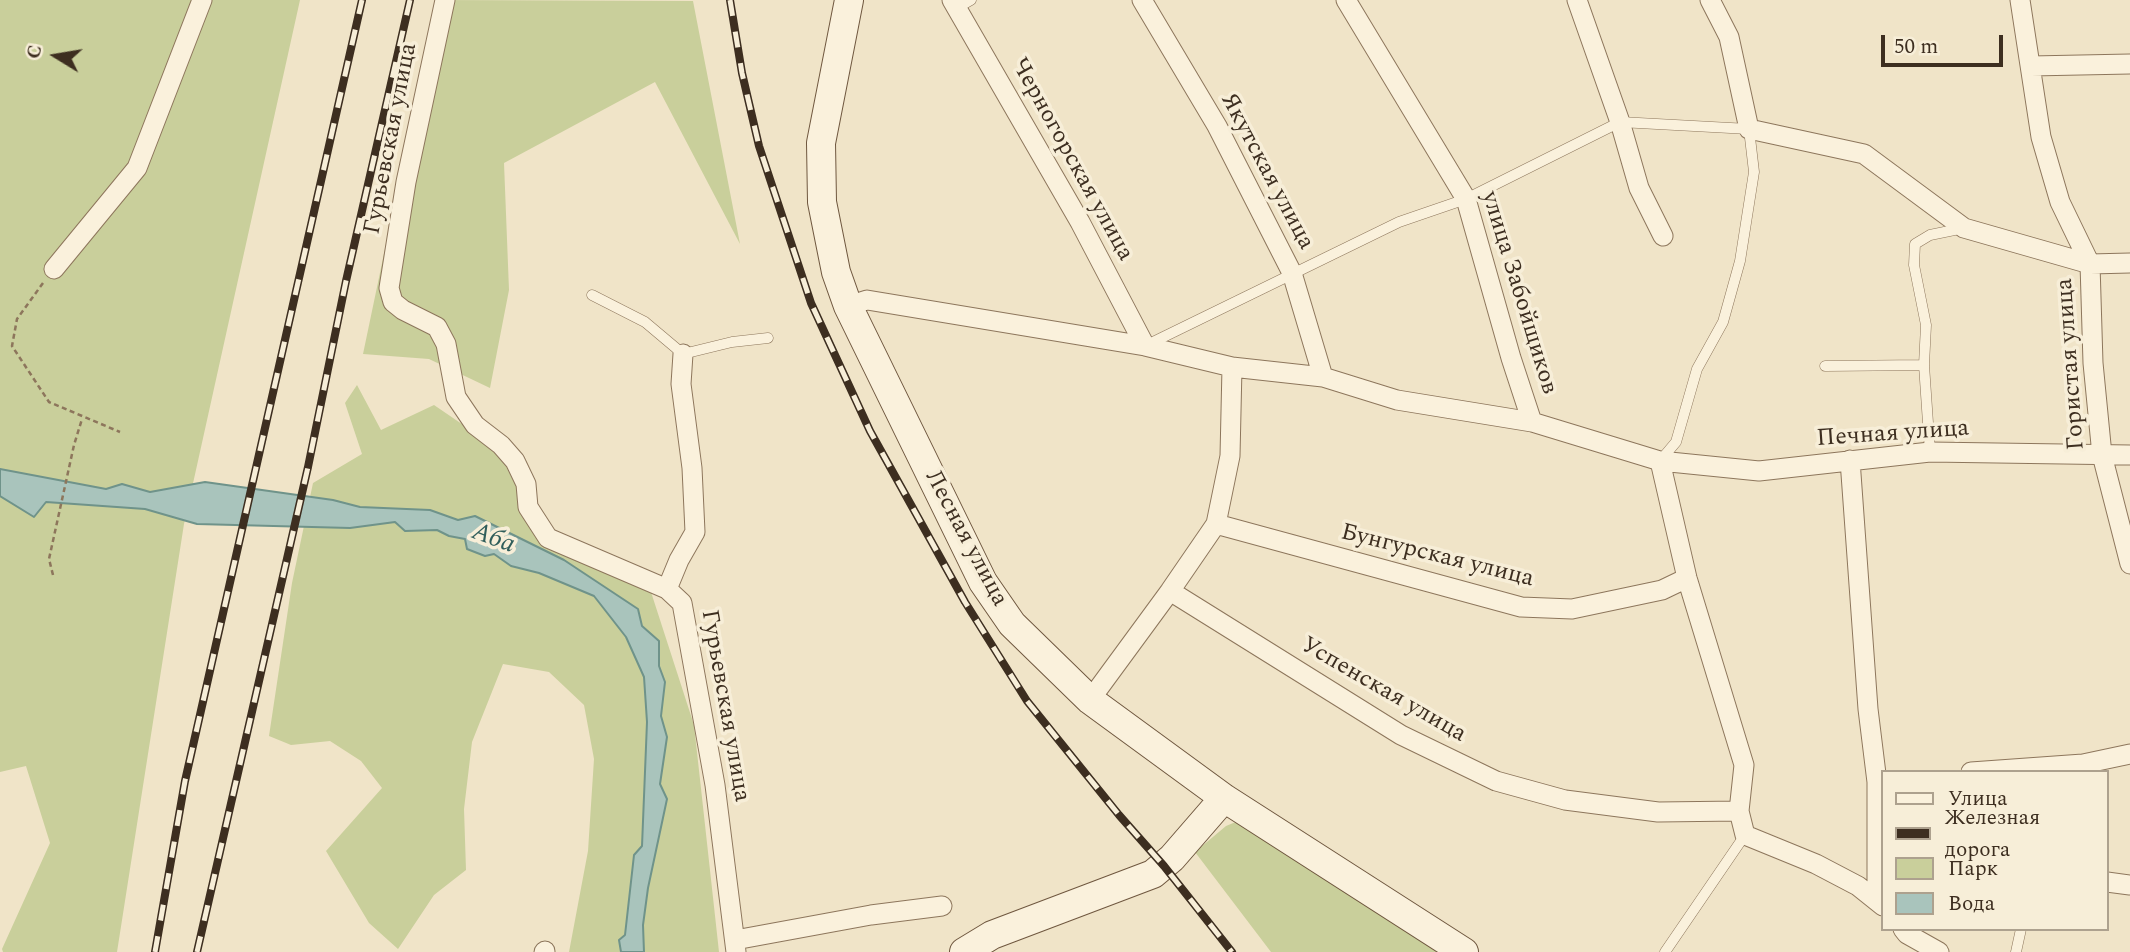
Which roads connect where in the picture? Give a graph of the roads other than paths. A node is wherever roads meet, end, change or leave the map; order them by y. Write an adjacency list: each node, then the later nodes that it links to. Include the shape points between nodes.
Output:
1 (202, 0): 19 (street, via 137,168)
2 (445, 0): 39 (street, Гурьевская улица, via 406,182 389,288 393,302 437,327 446,344 456,397 475,425 515,461 527,484 528,508 548,538)
3 (849, 0): 22 (main road, Лесная улица, via 821,143 822,202)
4 (1142, 0): 20 (street, Якутская улица, via 1217,126)
5 (1346, 0): 14 (street, улица Забойщиков)
6 (1577, 0): 12 (street)
7 (1710, 0): 13 (street, via 1730,37)
8 (2020, 0): 11 (street, Гористая улица)
9 (960, 3): 24 (street, Черногорская улица)
10 (2130, 64): 11 (street)
11 (2031, 66): 18 (street, Гористая улица, via 2041,137 2060,202)
12 (1620, 122): 13 (lane); 14 (lane); 16 (street, via 1639,188)
13 (1749, 129): 15 (street, via 1864,154); 35 (lane, via 1754,172 1740,261 1723,322 1697,369 1676,442)
14 (1466, 199): 20 (lane, via 1399,222); 30 (street, улица Забойщиков)
15 (1964, 229): 18 (street); 26 (lane, via 1930,235 1915,244 1914,265 1926,325)
16 (1662, 236)
17 (2130, 263): 18 (street)
18 (2090, 264): 32 (street, Гористая улица)
19 (54, 270)
20 (1292, 273): 24 (lane); 29 (street, Якутская улица)
21 (592, 295): 25 (lane, via 645,321)
22 (848, 306): 24 (street, via 867,300); 41 (main road, Лесная улица, via 983,582 1012,624)
23 (768, 338): 25 (lane)
24 (1145, 346): 28 (street)
25 (683, 354): 39 (street, Гурьевская улица, via 681,384 695,532)
26 (1924, 365): 27 (lane); 31 (lane)
27 (1825, 366)
28 (1232, 367): 29 (street); 36 (street, via 1230,456)
29 (1323, 377): 30 (street, via 1397,400)
30 (1532, 422): 35 (street)
31 (1930, 452): 32 (street, Печная улица); 34 (street, Печная улица)
32 (2102, 455): 33 (street, Печная улица); 37 (street, Гористая улица)
33 (2130, 455)
34 (1850, 460): 35 (street, Печная улица, via 1759,471); 44 (street, via 1868,709)
35 (1660, 461): 38 (street)
36 (1216, 524): 38 (street, Бунгурская улица, via 1521,607 1572,609 1662,590); 40 (street)
37 (2130, 564)
38 (1687, 578): 46 (street, via 1744,765)
39 (667, 589): 55 (street, Гурьевская улица, via 682,603 715,785)
40 (1170, 591): 41 (street); 46 (street, Успенская улица, via 1401,735 1496,781 1565,800 1658,812)
41 (1090, 700): 45 (main road, Лесная улица)
42 (2130, 754): 43 (street, via 2083,764)
43 (1999, 770)
44 (1880, 781): 50 (street)
45 (1224, 798): 54 (main road, via 1153,874); 57 (main road, Лесная улица)
46 (1739, 811): 47 (street)
47 (1745, 835): 50 (street, via 1816,864); 58 (lane)
48 (2109, 882): 49 (street)
49 (2130, 885)
50 (1881, 900)
51 (942, 906): 55 (street, via 871,915)
52 (1905, 931): 59 (street)
53 (2021, 931): 60 (lane)
54 (992, 944): 56 (main road)
55 (736, 946)
56 (964, 952)
57 (1464, 952)
58 (1665, 952)
59 (1939, 952)
60 (2016, 952)

